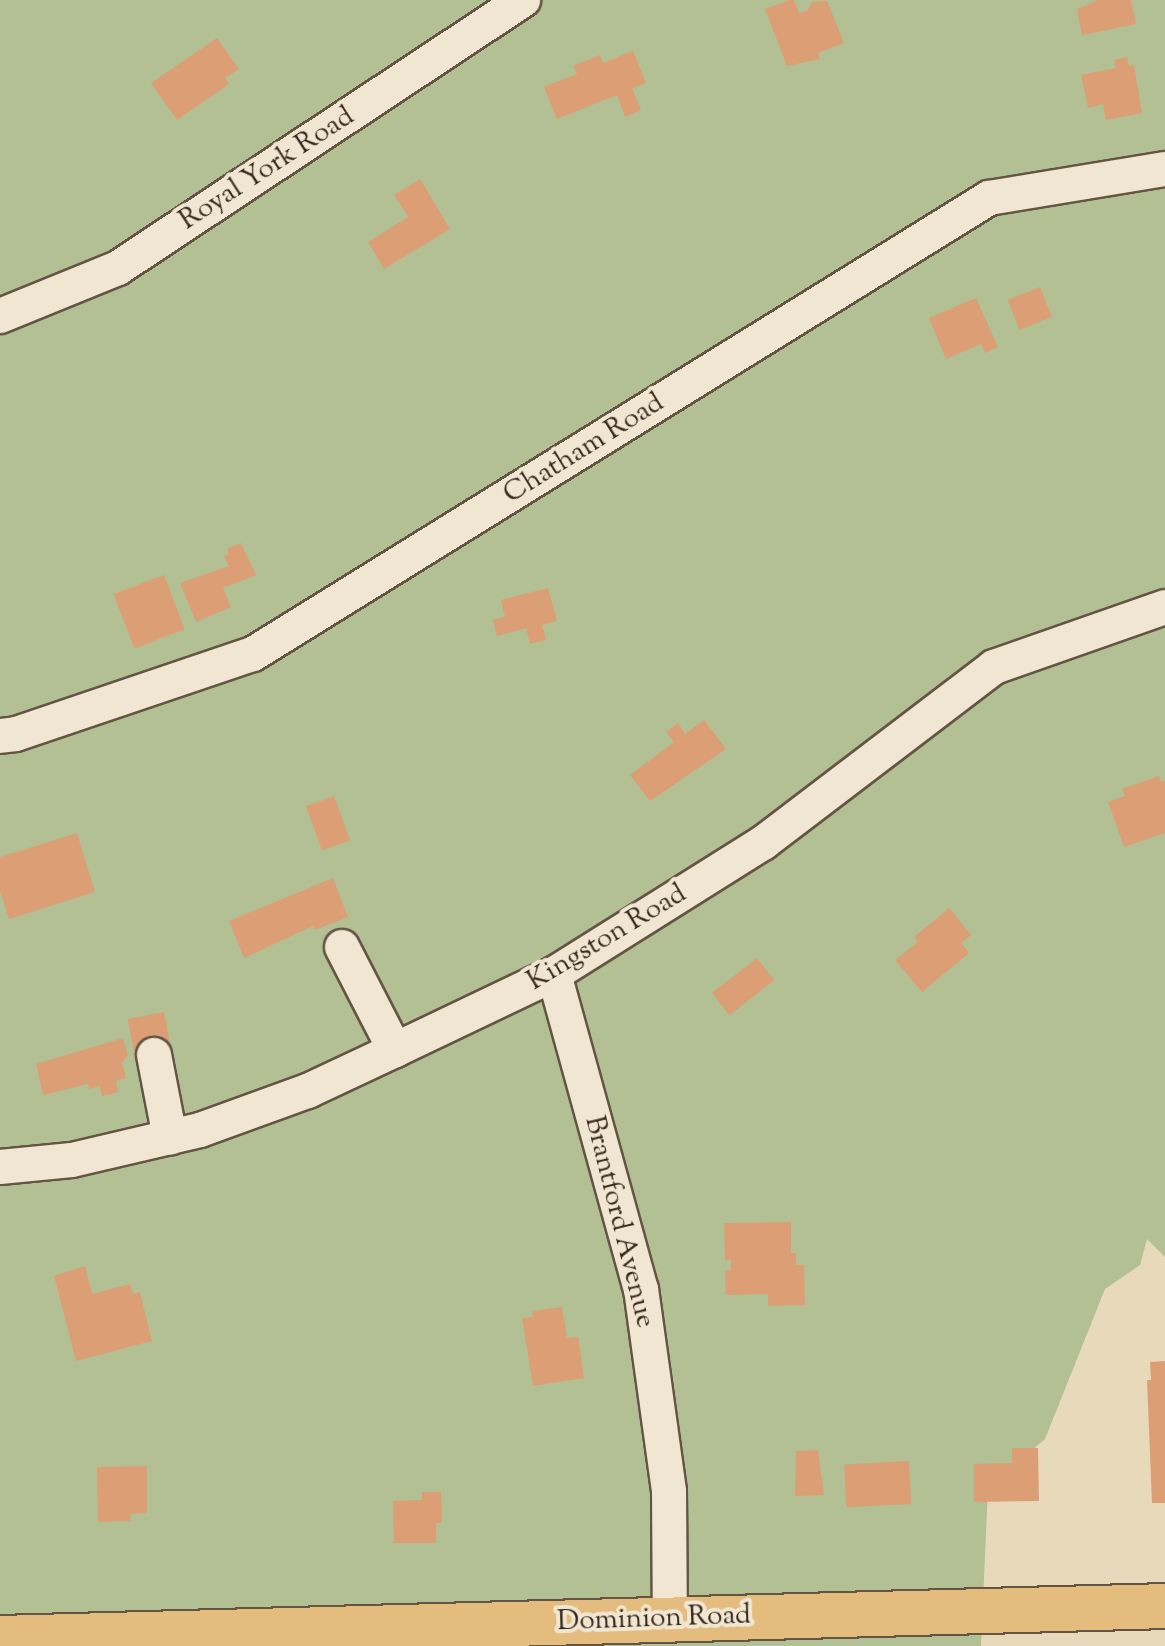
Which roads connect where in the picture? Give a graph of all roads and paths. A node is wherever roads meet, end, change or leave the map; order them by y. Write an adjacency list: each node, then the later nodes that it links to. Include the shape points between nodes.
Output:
1 (523, 0): 3 (street, Royal York Road, via 118,268)
2 (1165, 169): 5 (street, Chatham Road, via 989,198 253,654)
3 (0, 316)
4 (1165, 607): 7 (street, Kingston Road, via 994,667 763,843)
5 (0, 736)
6 (342, 947): 8 (street)
7 (554, 974): 8 (street, Kingston Road); 13 (street, Brantford Avenue, via 641,1289 669,1491)
8 (395, 1050): 10 (street, Kingston Road, via 308,1091)
9 (154, 1055): 10 (street)
10 (170, 1137): 11 (street, Kingston Road, via 72,1160)
11 (0, 1167)
12 (1165, 1606): 13 (main road, Dominion Road)
13 (670, 1619): 14 (main road, Dominion Road)
14 (0, 1638)

